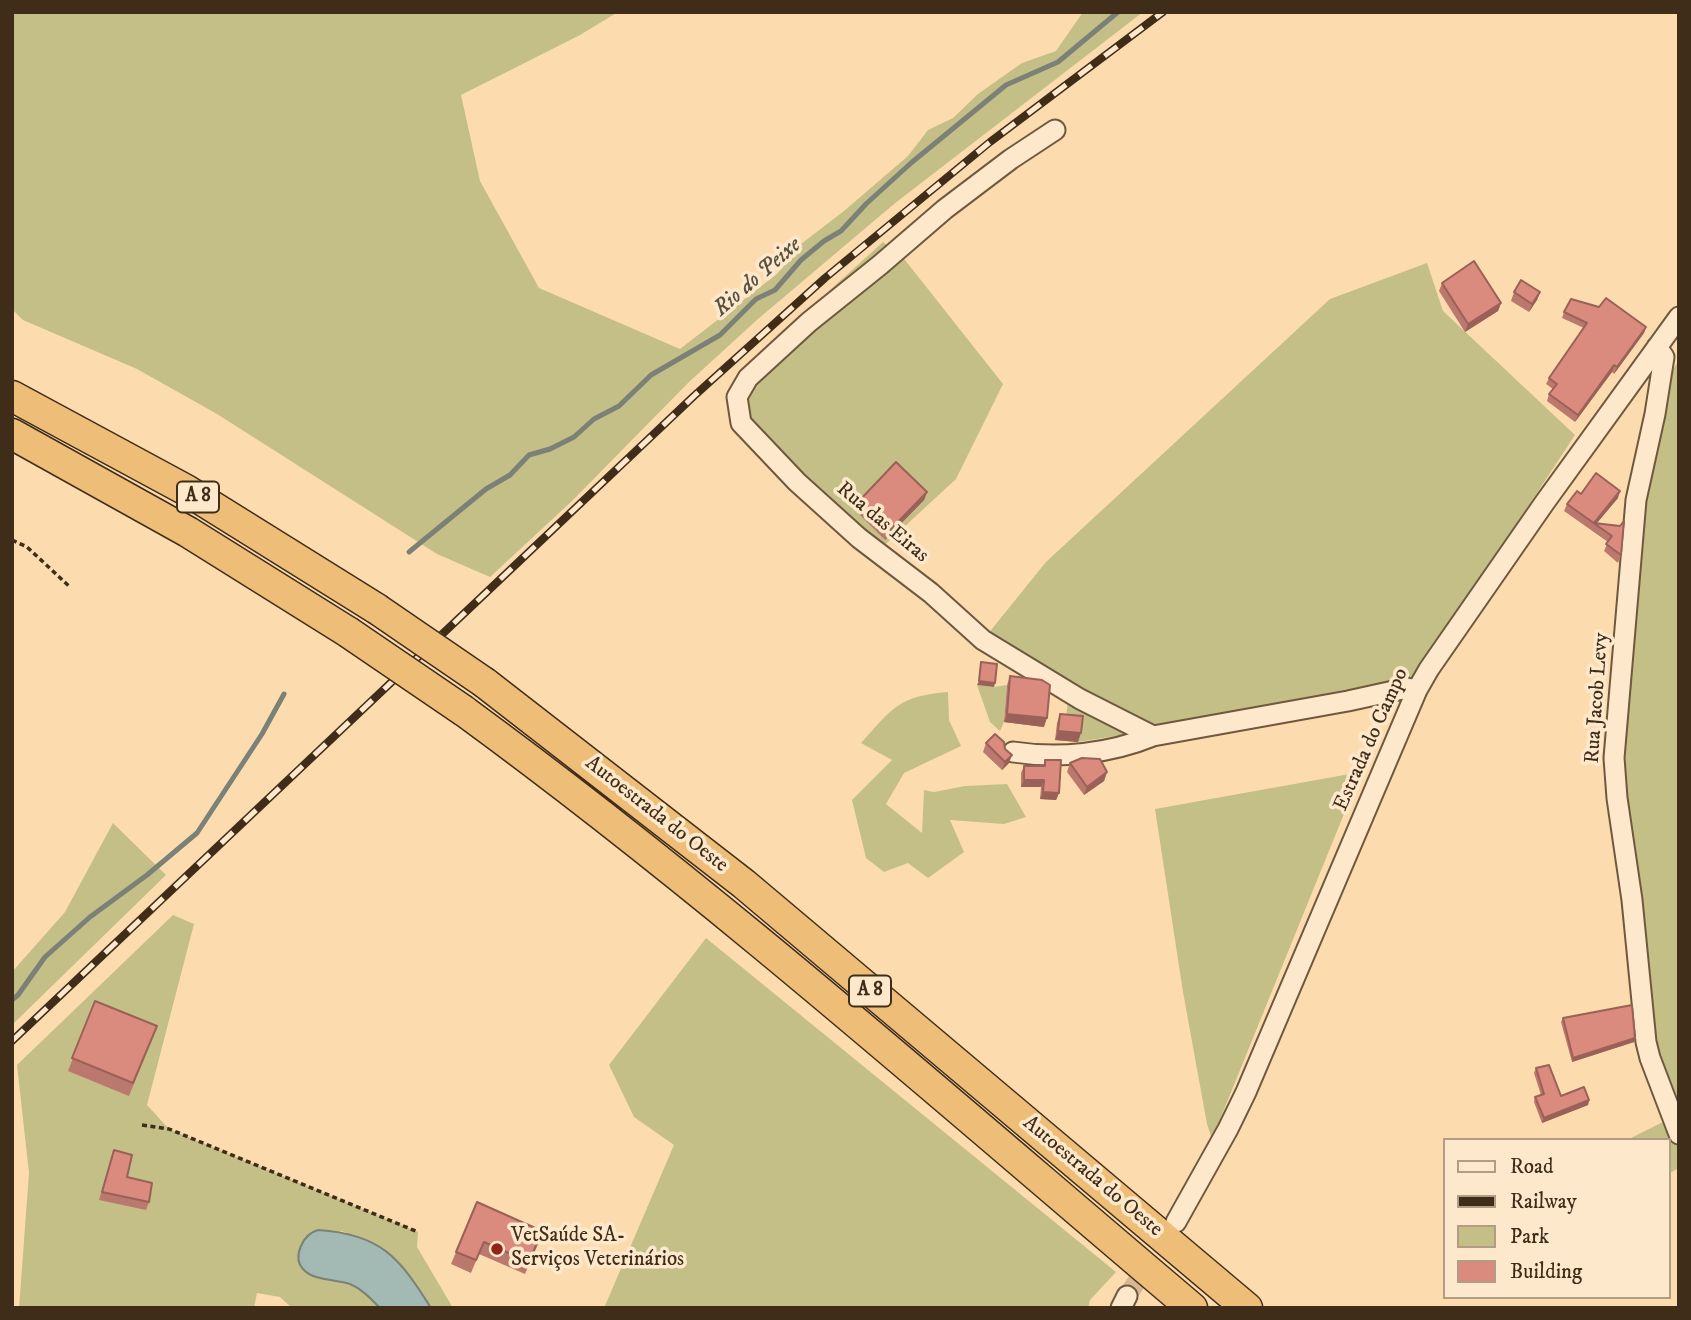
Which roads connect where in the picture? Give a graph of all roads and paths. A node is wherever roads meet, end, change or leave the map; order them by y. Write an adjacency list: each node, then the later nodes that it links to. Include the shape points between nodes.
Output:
1 (1055, 130): 9 (street, Rua das Eiras, via 945,209 748,378 737,397 741,424 859,538 983,640 1080,699)
2 (1679, 317): 3 (street, Estrada do Campo)
3 (1657, 346): 8 (street, Estrada do Campo); 12 (street, Rua Jacob Levy, via 1664,357 1636,500 1614,758 1646,1042)
4 (12, 396): 16 (highway, Autoestrada do Oeste / A 8, bridge, via 186,490 377,609 485,683 744,884)
5 (12, 434): 15 (highway, Autoestrada do Oeste / A 8, bridge, via 188,532 464,711 716,908)
6 (12, 540): 7 (path, via 27,547)
7 (70, 587)
8 (1417, 690): 9 (street, via 1407,688); 13 (street, Estrada do Campo, via 1245,1092)
9 (1153, 736): 10 (street, via 1129,746 1081,754)
10 (1013, 752)
11 (142, 1125): 14 (path, via 169,1129)
12 (1679, 1134)
13 (1176, 1222)
14 (418, 1232)
15 (1192, 1308)
16 (1247, 1308)

